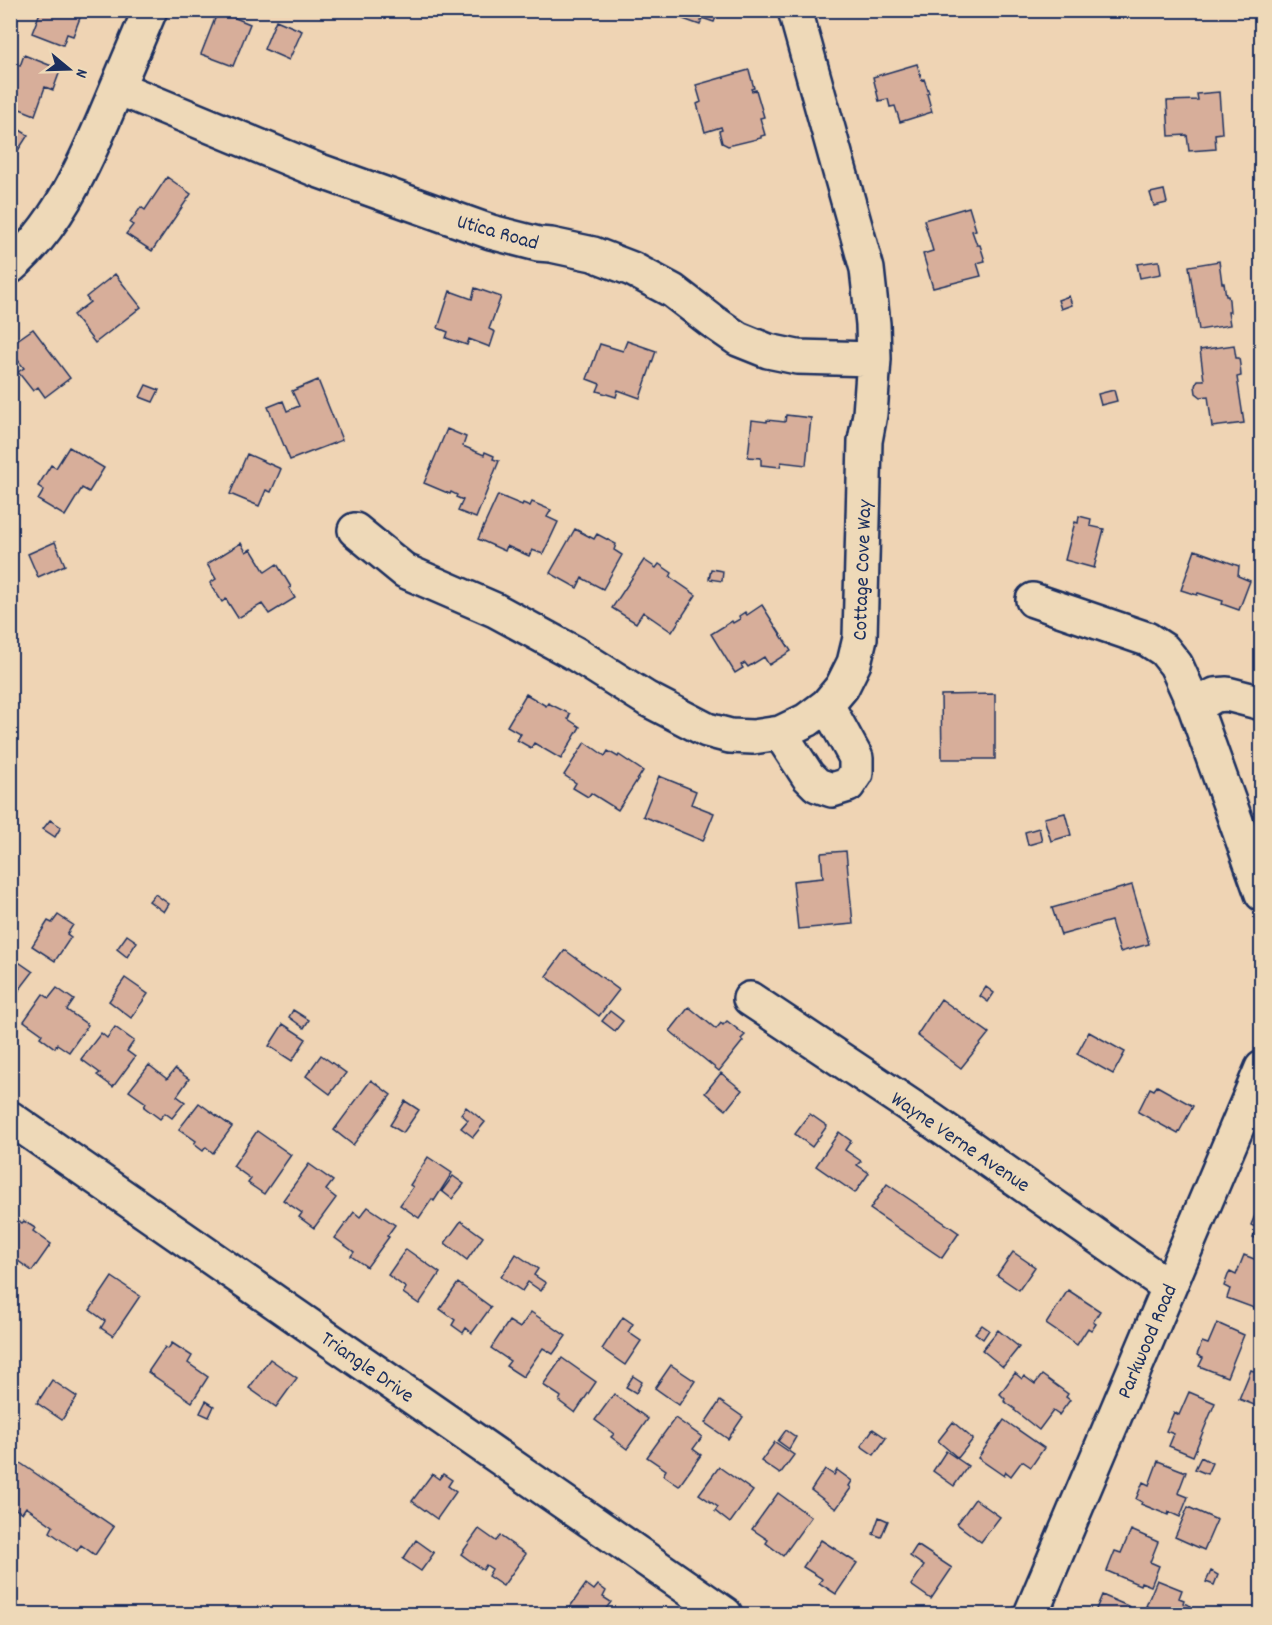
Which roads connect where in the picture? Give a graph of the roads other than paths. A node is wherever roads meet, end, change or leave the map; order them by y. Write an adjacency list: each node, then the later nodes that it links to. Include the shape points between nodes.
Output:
1 (150, 10): 3 (street)
2 (795, 10): 5 (street, Cottage Cove Way, via 867,269)
3 (118, 88): 4 (street, via 60,209); 5 (street, Utica Road, via 317,170 491,232 593,254 632,269 673,291 738,339 768,351 796,357)
4 (10, 267)
5 (874, 359): 9 (street, Cottage Cove Way, via 865,441 860,638 854,663)
6 (355, 530): 11 (street, Cottage Cove Way, via 405,571 495,610 574,653 646,699 707,730 753,737)
7 (1033, 600): 10 (street, via 1147,639 1164,650 1176,665)
8 (1262, 703): 10 (street, via 1227,694 1215,695)
9 (827, 705): 11 (street, Cottage Cove Way); 11 (street, via 856,758 856,773 848,785 832,790 817,785)
10 (1195, 707): 12 (street)
11 (780, 733)
12 (1262, 894)
13 (750, 999): 16 (street, Wayne Verne Avenue)
14 (1262, 1068): 16 (street, Parkwood Road)
15 (10, 1118): 17 (street, Triangle Drive)
16 (1169, 1287): 18 (street, Parkwood Road)
17 (725, 1614)
18 (1031, 1614)

